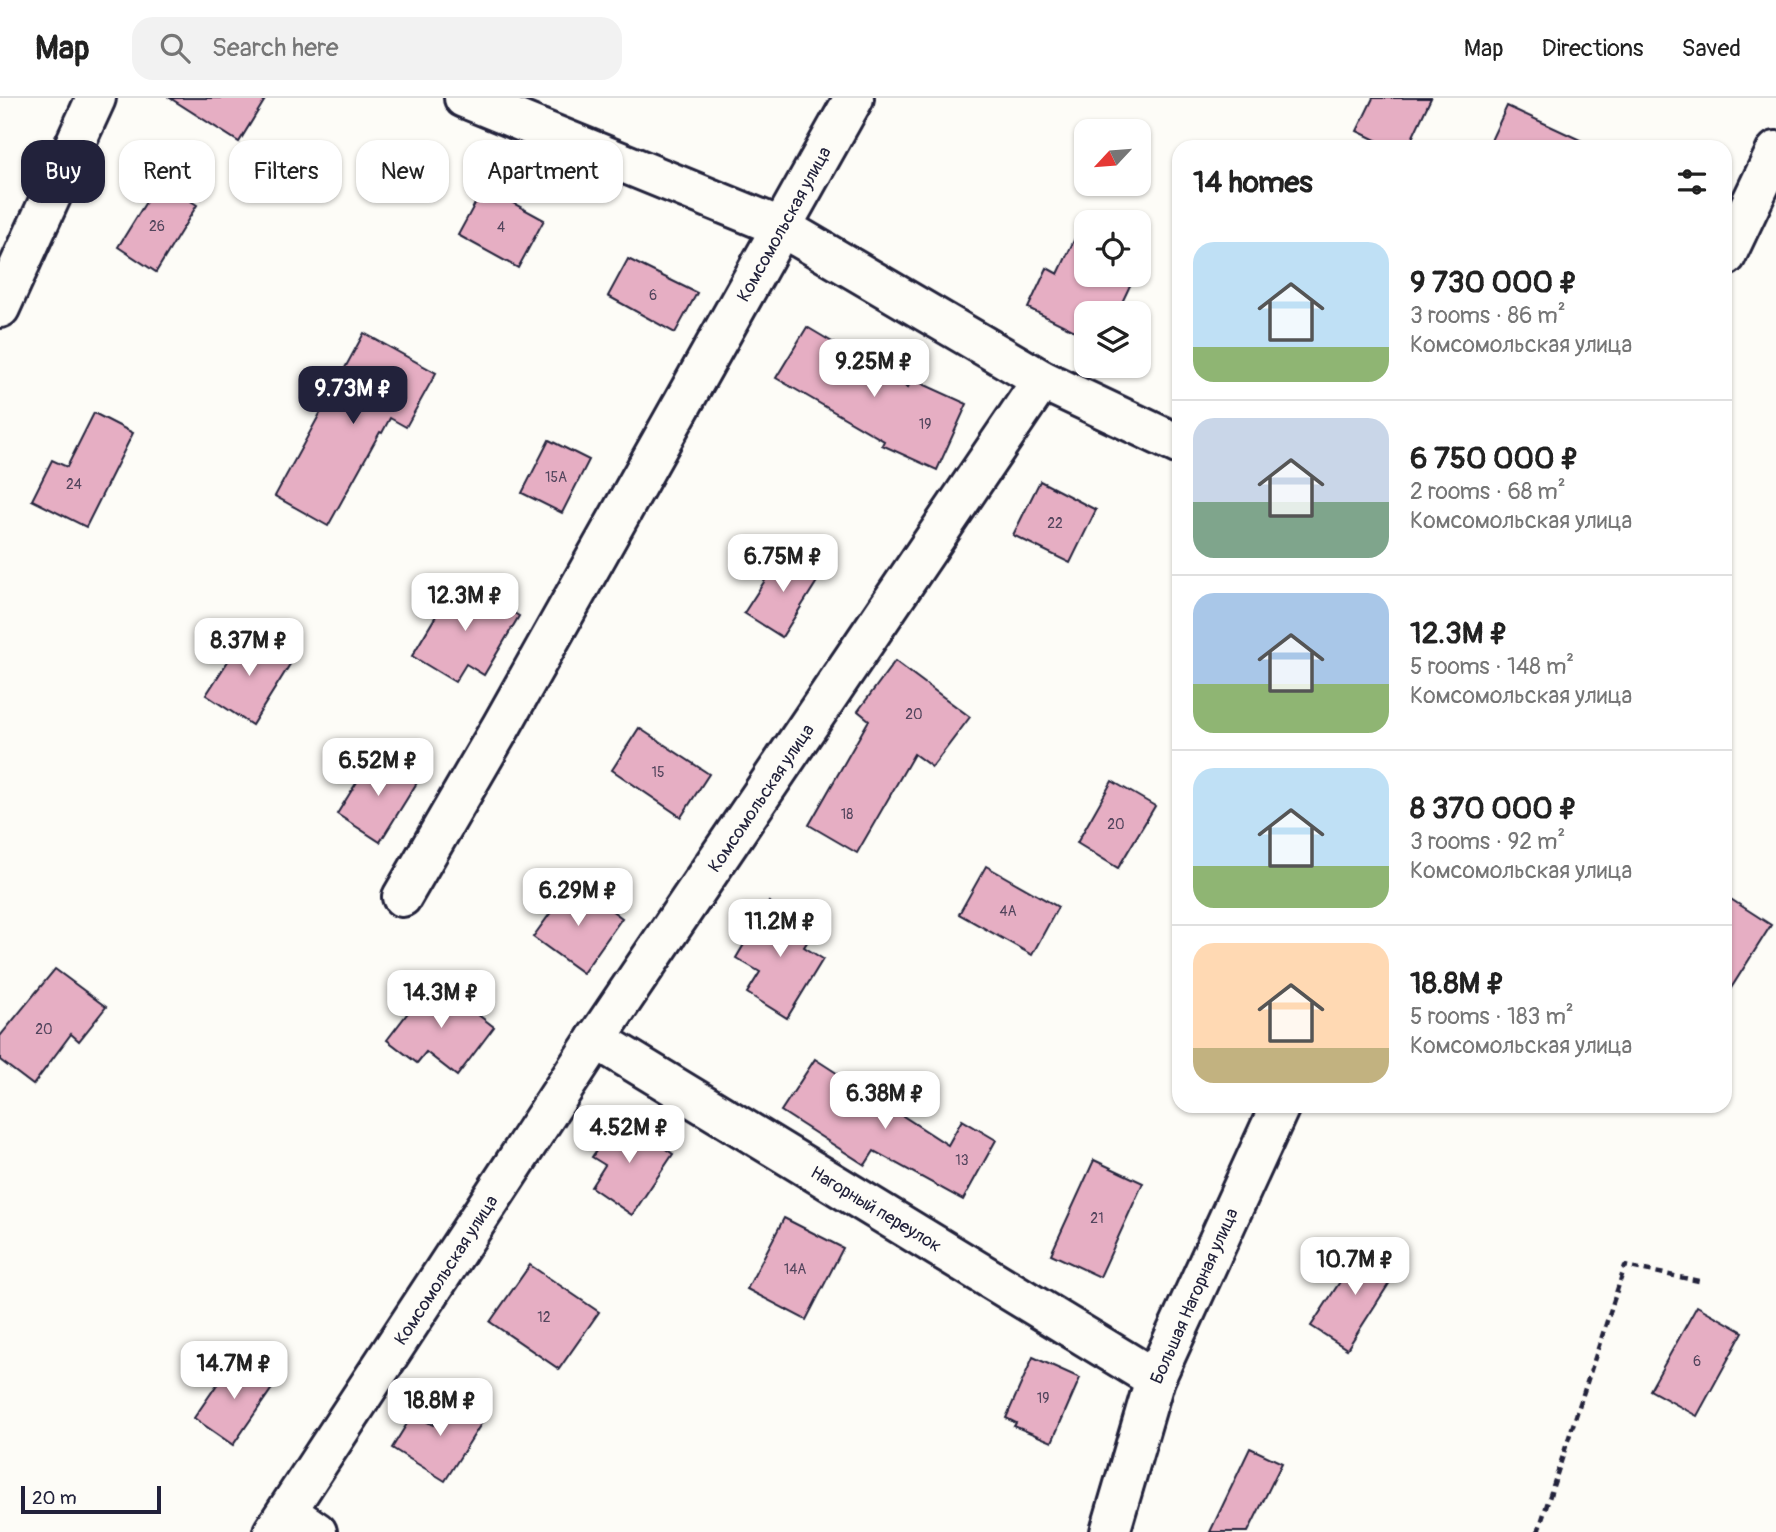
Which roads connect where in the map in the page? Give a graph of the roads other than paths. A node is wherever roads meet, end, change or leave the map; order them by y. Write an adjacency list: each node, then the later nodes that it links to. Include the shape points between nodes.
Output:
1 (96, 98): 7 (street)
2 (464, 98): 5 (street)
3 (854, 98): 5 (street, Комсомольская улица)
4 (1776, 151): 6 (street)
5 (783, 228): 8 (street); 10 (street, Комсомольская улица)
6 (1732, 243)
7 (0, 309)
8 (1042, 380): 9 (street); 11 (street, Комсомольская улица)
9 (1172, 441)
10 (402, 897)
11 (597, 1040): 13 (street, Нагорный переулок); 14 (street, Комсомольская улица)
12 (1277, 1113): 13 (street, Большая Нагорная улица)
13 (1155, 1379): 15 (street, Большая Нагорная улица)
14 (292, 1525)
15 (1110, 1532)

